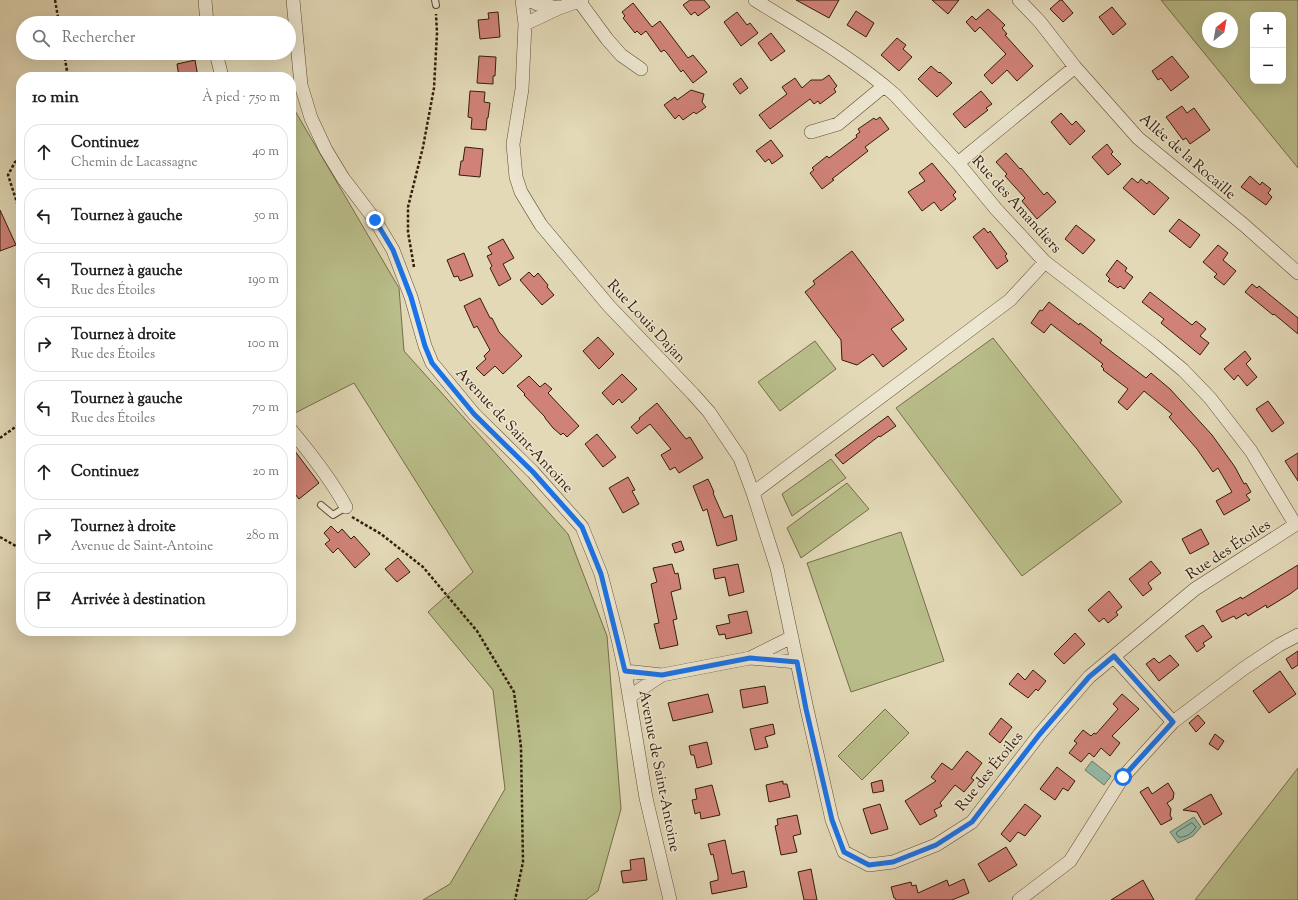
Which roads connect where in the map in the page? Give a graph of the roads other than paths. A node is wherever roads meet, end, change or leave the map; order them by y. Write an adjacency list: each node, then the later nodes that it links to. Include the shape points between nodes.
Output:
1 (205, 0): 9 (street)
2 (293, 0): 10 (street, Avenue de Saint-Antoine)
3 (522, 0): 11 (street, Rue Louis Dajan)
4 (529, 0): 8 (street)
5 (755, 0): 17 (street, Rue des Amandiers, via 863,69)
6 (1019, 0): 14 (street, Allée de la Rocaille)
7 (581, 1): 8 (street); 15 (street, via 607,39 621,55)
8 (559, 8): 11 (street)
9 (206, 16)
10 (295, 16)
11 (525, 24): 23 (street, Rue Louis Dajan, via 522,89 513,144 516,177 521,192 541,225 609,306 709,412 740,458)
12 (296, 32): 32 (street, Avenue de Saint-Antoine, via 301,85 311,118 342,178 375,220 393,250 432,363 474,414 533,472 582,527 601,574)
13 (218, 60): 16 (street)
14 (1075, 66): 19 (street); 21 (street, Allée de la Rocaille, via 1138,138)
15 (640, 69)
16 (221, 72)
17 (884, 86): 18 (street, via 838,124); 19 (street, Rue des Amandiers)
18 (811, 132)
19 (958, 163): 20 (street, Rue des Amandiers)
20 (1045, 262): 23 (street, via 1010,300); 26 (street, Rue des Amandiers, via 1153,345 1183,370 1210,398 1251,451)
21 (1298, 273)
22 (296, 436): 25 (street, via 315,459)
23 (753, 493): 28 (street, Rue Louis Dajan, via 777,568)
24 (321, 505): 25 (lane, via 333,515)
25 (346, 507)
26 (1296, 524): 29 (street, Rue des Étoiles, via 1195,589)
27 (1298, 635): 35 (street, via 1244,669)
28 (792, 637): 30 (street); 31 (street, Rue Louis Dajan)
29 (1114, 656): 31 (street, Rue des Étoiles, via 1089,677 1039,735 972,822 936,845 893,862 869,865 844,852 832,820); 35 (street)
30 (750, 658): 31 (street); 33 (street)
31 (797, 662)
32 (625, 671): 33 (street); 34 (street, Avenue de Saint-Antoine)
33 (662, 675): 34 (street)
34 (629, 697): 36 (street, Avenue de Saint-Antoine, via 646,798)
35 (1173, 722): 37 (street, via 1123,777 1070,861)
36 (670, 900)
37 (1019, 900)

